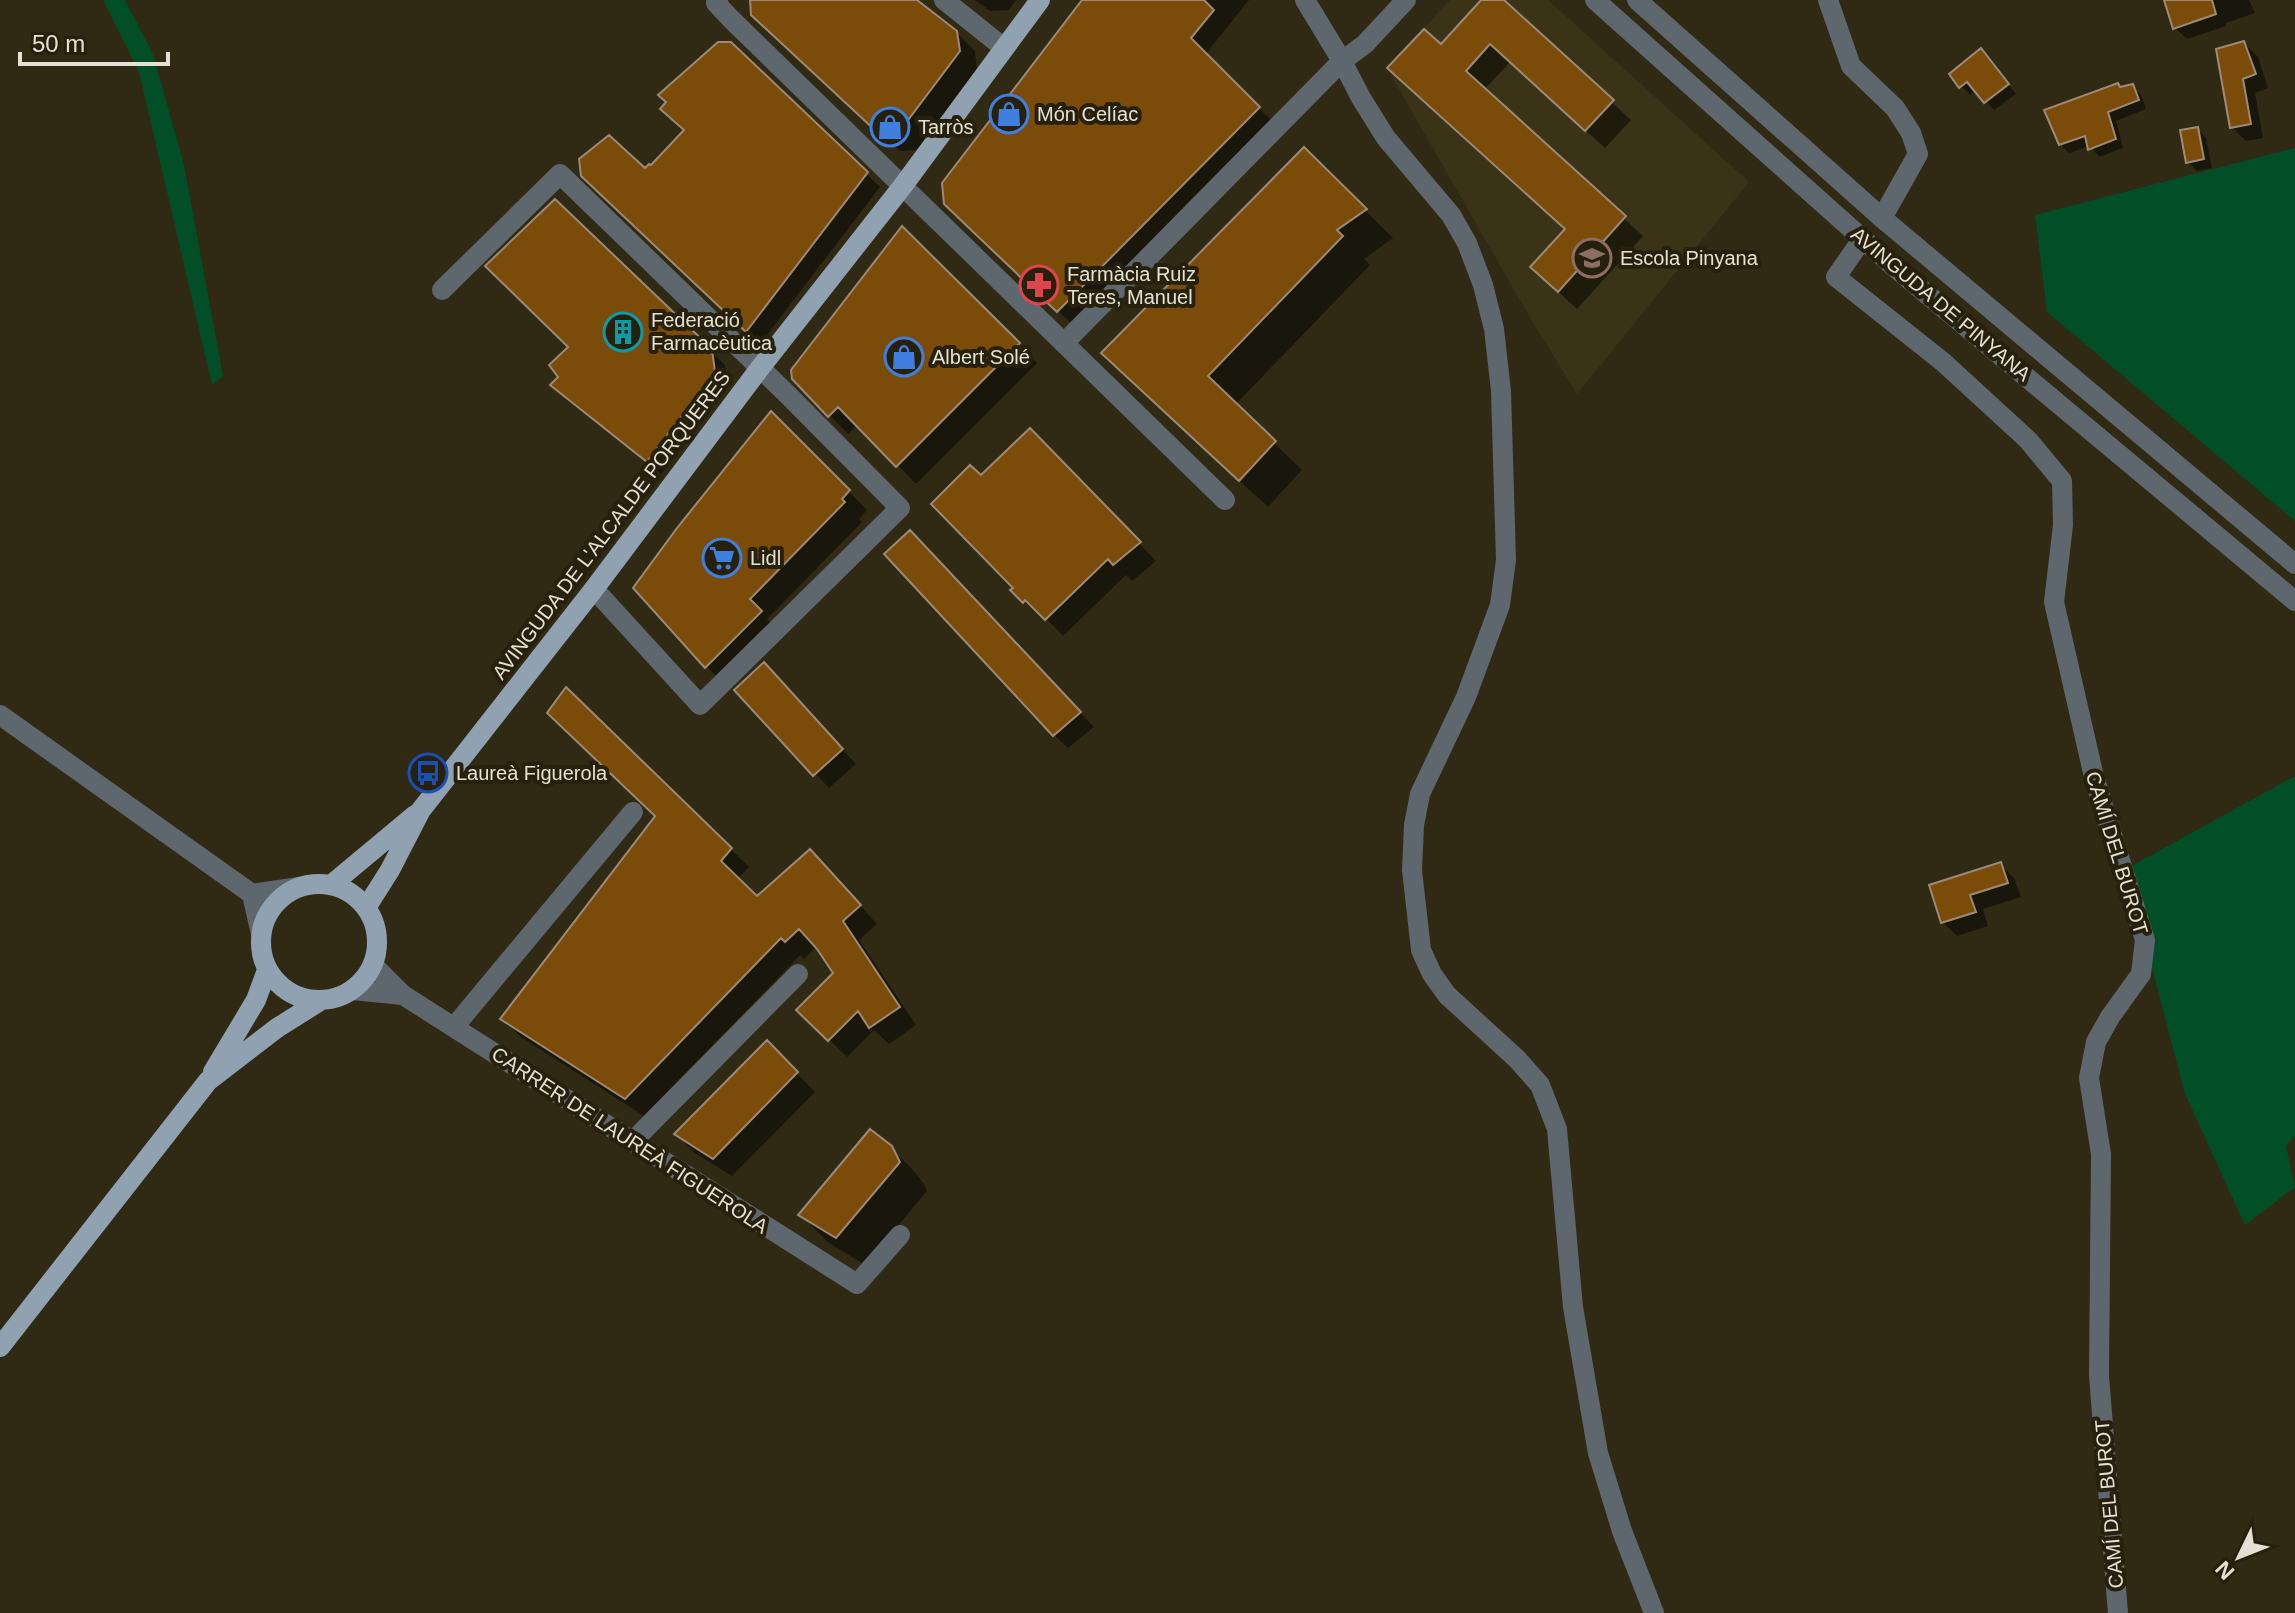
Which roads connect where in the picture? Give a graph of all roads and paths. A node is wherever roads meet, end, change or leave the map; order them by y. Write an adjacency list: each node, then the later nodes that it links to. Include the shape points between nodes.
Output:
1 (944, 0): 9 (street)
2 (1040, 0): 9 (main road, AVINGUDA DE L'ALCALDE PORQUERES)
3 (1305, 0): 10 (street)
4 (1406, 0): 10 (street)
5 (1595, 0): 13 (street, AVINGUDA DE PINYANA)
6 (1637, 0): 12 (street, AVINGUDA DE PINYANA)
7 (1828, 0): 12 (street, via 1851,66 1895,108 1918,154)
8 (717, 2): 11 (street)
9 (1004, 48): 11 (main road, AVINGUDA DE L'ALCALDE PORQUERES)
10 (1342, 61): 15 (street); 40 (street, via 1386,138 1451,215 1467,243 1494,329 1501,391 1506,560 1500,605 1466,697 1420,794 1412,870 1421,950 1447,995 1540,1085 1557,1129 1573,1307 1598,1453)
11 (902, 187): 15 (street); 16 (main road, AVINGUDA DE L'ALCALDE PORQUERES)
12 (1882, 218): 18 (street, AVINGUDA DE PINYANA)
13 (1863, 238): 20 (street, AVINGUDA DE PINYANA); 41 (street, CAMÍ DEL BUROT, via 1836,277 1943,362 2028,440 2062,481 2054,602 2094,777 2145,940 2141,974 2096,1042 2089,1078 2101,1154 2099,1376)
14 (442, 290): 16 (street, via 560,174)
15 (1064, 343): 17 (street)
16 (760, 368): 19 (main road, AVINGUDA DE L'ALCALDE PORQUERES); 19 (street, via 900,508 700,705)
17 (1225, 500)
18 (2295, 564)
19 (594, 589): 22 (main road, AVINGUDA DE L'ALCALDE PORQUERES)
20 (2295, 601)
21 (0, 715): 26 (street)
22 (421, 810): 24 (main road); 27 (main road)
23 (633, 812): 35 (street)
24 (331, 885): 25 (main road); 27 (main road, via 357,897)
25 (299, 887): 26 (street); 28 (main road, via 273,905)
26 (252, 894): 28 (street)
27 (366, 908): 29 (main road, via 378,945)
28 (261, 934): 30 (main road)
29 (373, 965): 32 (main road); 33 (street, CARRER DE LAUREÀ FIGUEROLA)
30 (267, 970): 34 (main road, via 289,993); 36 (main road, via 256,1000)
31 (798, 974): 37 (street)
32 (353, 990): 33 (street, CARRER DE LAUREÀ FIGUEROLA); 34 (main road)
33 (403, 995): 35 (street, CARRER DE LAUREÀ FIGUEROLA)
34 (320, 1001): 36 (main road)
35 (454, 1027): 37 (street, CARRER DE LAUREÀ FIGUEROLA)
36 (208, 1081): 39 (main road)
37 (633, 1141): 38 (street, CARRER DE LAUREÀ FIGUEROLA, via 857,1284)
38 (900, 1235)
39 (0, 1347)
40 (1654, 1613)
41 (2118, 1613)

